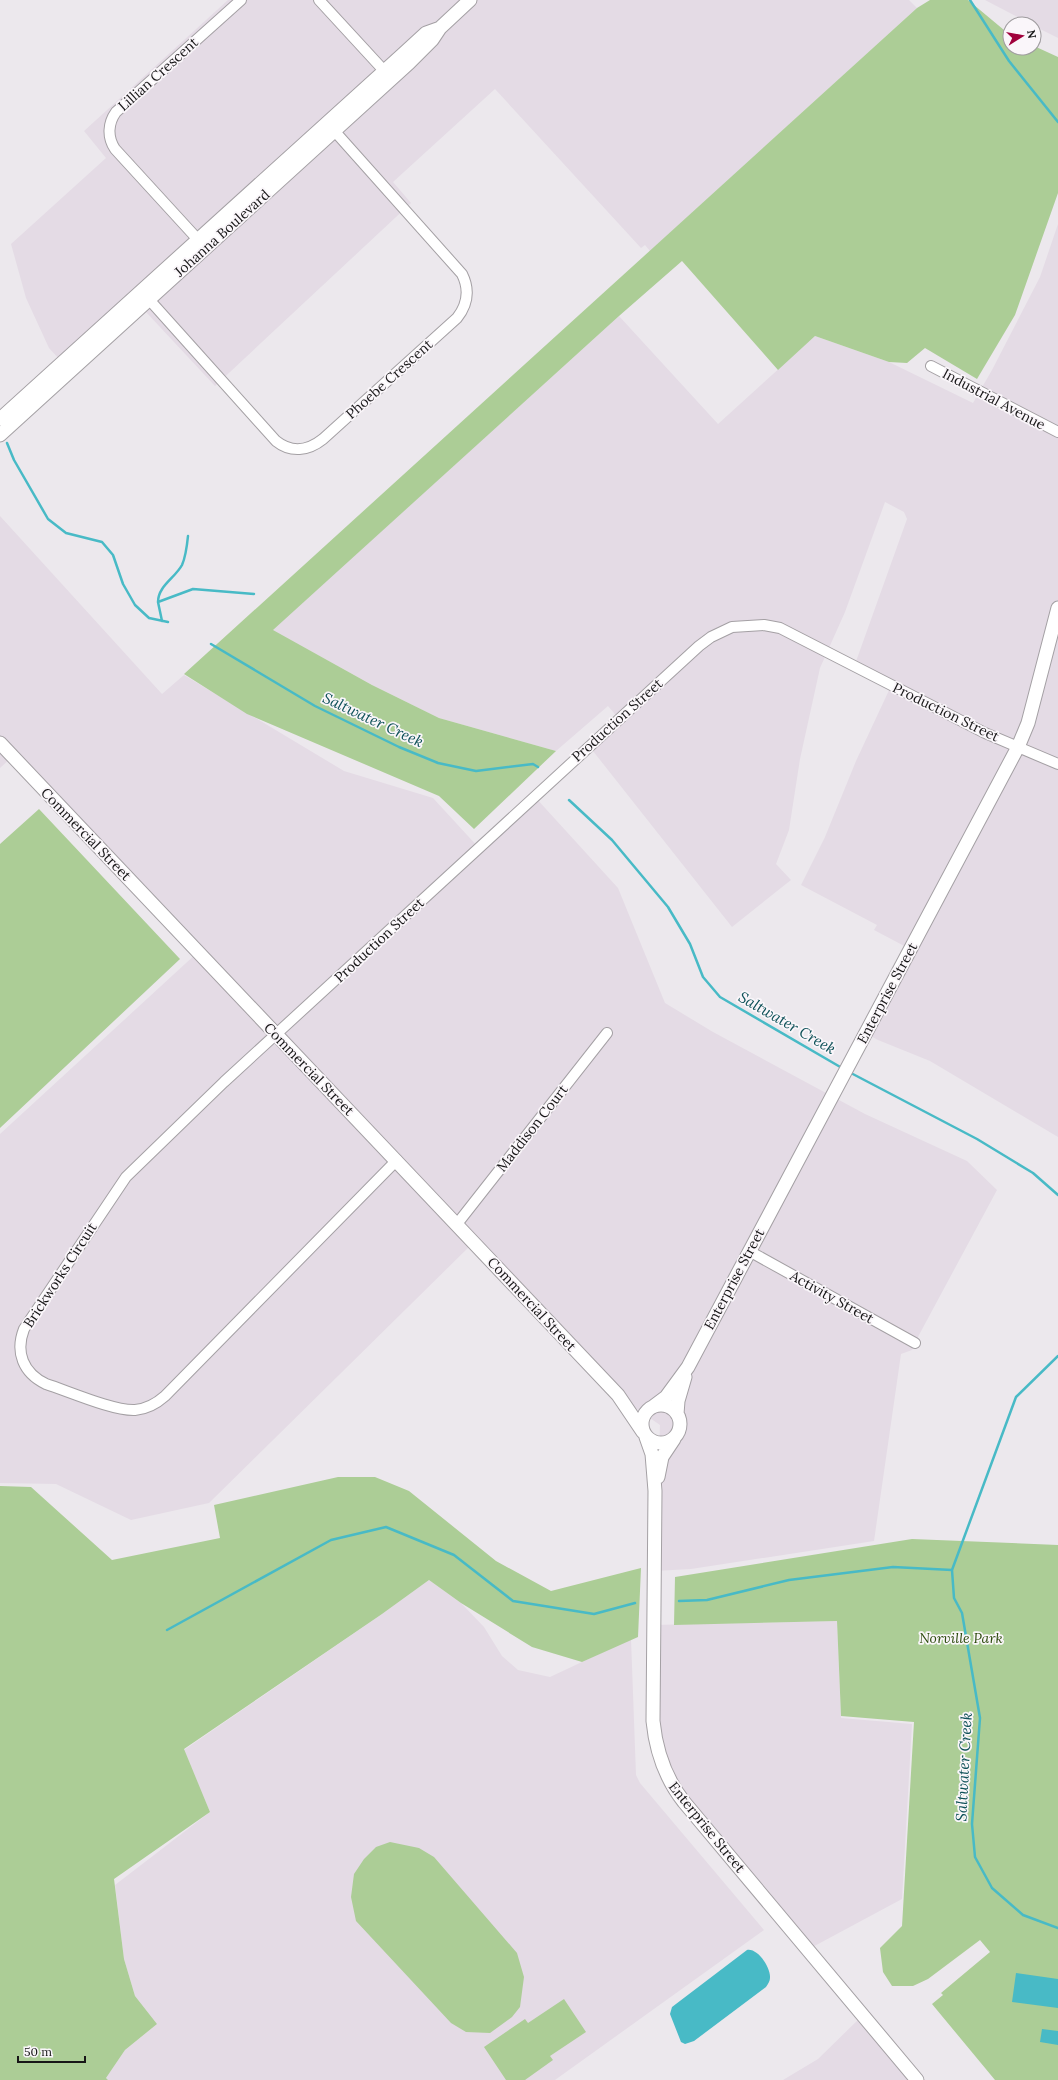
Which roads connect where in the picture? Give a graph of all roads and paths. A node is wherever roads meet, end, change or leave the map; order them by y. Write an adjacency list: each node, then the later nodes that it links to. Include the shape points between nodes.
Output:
1 (240, 0): 6 (street, Lillian Crescent, via 116,112 110,124 110,138 115,149)
2 (319, 0): 4 (street)
3 (470, 0): 4 (street, Johanna Boulevard, via 440,28 426,33)
4 (388, 75): 5 (street, Johanna Boulevard)
5 (330, 127): 6 (street, Johanna Boulevard); 7 (street, Phoebe Crescent, via 462,274 467,297 464,308 457,318 323,439 310,447 295,450 276,441)
6 (202, 244): 7 (street, Johanna Boulevard)
7 (145, 295): 9 (street, Johanna Boulevard); 11 (street, Johanna Boulevard)
8 (931, 366): 10 (street, Industrial Avenue)
9 (0, 419)
10 (1058, 432)
11 (0, 435)
12 (1058, 608): 14 (street, Enterprise Street, via 1028,723)
13 (0, 743): 17 (street, Commercial Street)
14 (1018, 747): 15 (street, Production Street); 17 (street, Production Street, via 985,733 780,628 748,625 722,630 699,646); 20 (street, Enterprise Street)
15 (1058, 764)
16 (607, 1033): 19 (street, Maddison Court)
17 (276, 1034): 18 (street, Commercial Street); 18 (street, Brickworks Circuit, via 142,1162 113,1195 24,1329 20,1352 24,1365 31,1375 46,1384 120,1408 139,1409 155,1404)
18 (396, 1160): 19 (street, Commercial Street)
19 (457, 1224): 23 (street, Commercial Street)
20 (749, 1251): 21 (street, Activity Street); 22 (street, Enterprise Street)
21 (915, 1343)
22 (688, 1368): 24 (street, Enterprise Street, via 666,1397); 25 (street, Enterprise Street, via 678,1401)
23 (618, 1395): 24 (street, Commercial Street, via 640,1406); 26 (street, Commercial Street)
24 (653, 1406): 25 (street, via 667,1406); 26 (street, via 642,1417)
25 (677, 1414): 27 (street, via 680,1427)
26 (644, 1434): 27 (street, via 655,1443 661,1444); 28 (street, Enterprise Street, via 652,1454)
27 (674, 1439): 28 (street, Enterprise Street, via 662,1457)
28 (655, 1491): 29 (street, Enterprise Street, via 653,1721 657,1749 666,1775 684,1802)
29 (917, 2080)

